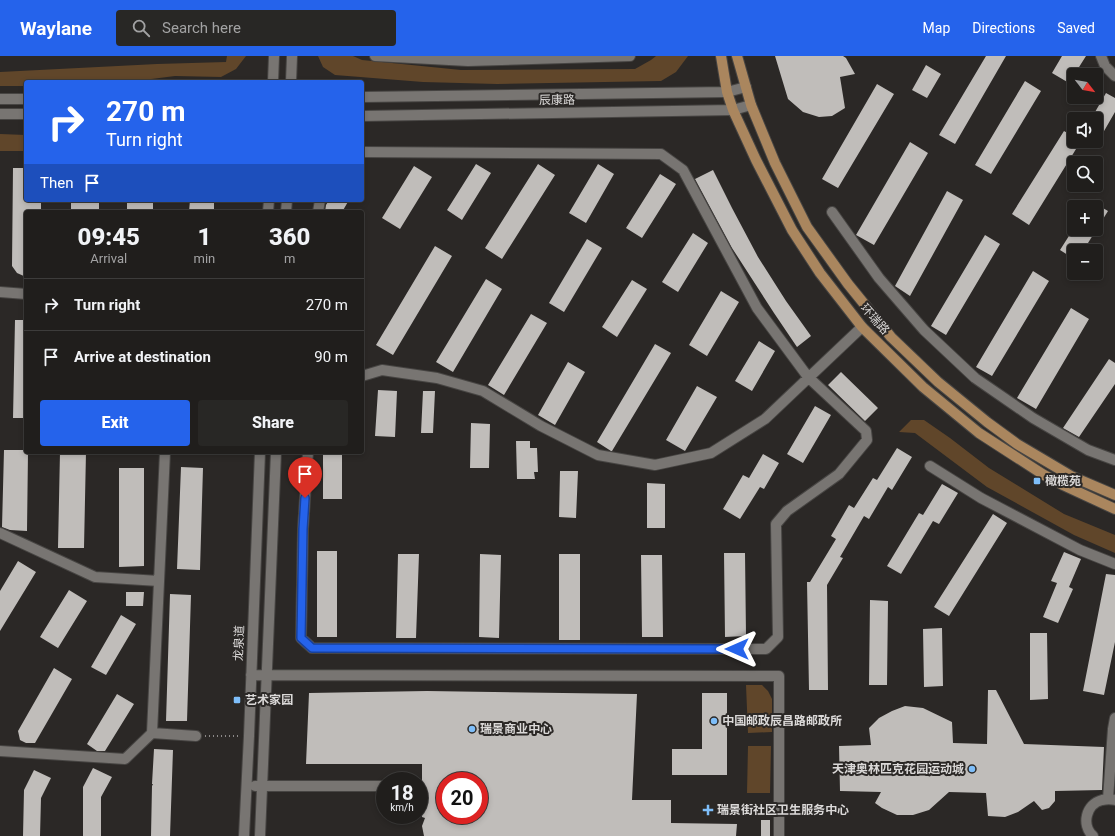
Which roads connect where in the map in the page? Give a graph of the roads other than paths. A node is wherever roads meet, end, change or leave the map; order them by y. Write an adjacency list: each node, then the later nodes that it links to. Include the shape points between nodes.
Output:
1 (274, 56): 9 (street)
2 (292, 56): 10 (street)
3 (375, 56): 4 (street, via 468,61)
4 (630, 56)
5 (721, 56): 12 (main road, 环瑞路)
6 (737, 56): 11 (main road, 环瑞路)
7 (1101, 56): 8 (street, via 1105,66)
8 (1115, 76)
9 (273, 80)
10 (291, 80)
11 (746, 87): 12 (street, 辰康路); 16 (main road, 环瑞路)
12 (727, 92): 13 (street, 辰康路); 17 (main road, 环瑞路)
13 (364, 97)
14 (0, 99): 15 (street)
15 (24, 99)
16 (751, 105): 17 (street, 辰康路); 34 (main road, 环瑞路, via 775,163 807,227 848,284 891,337 938,382 1017,444 1071,476)
17 (733, 110): 20 (street, 辰康路); 25 (main road, 环瑞路, via 792,230)
18 (0, 114): 19 (street)
19 (24, 114)
20 (364, 116)
21 (364, 152): 27 (street, via 661,154 683,170 757,308)
22 (832, 212): 32 (street, via 879,278 924,330 975,378 1033,418 1088,450)
23 (0, 292): 24 (street)
24 (24, 294)
25 (862, 327): 27 (street); 35 (main road, 环瑞路, via 923,386 979,433 1044,475)
26 (364, 375): 27 (street, via 382,370 437,378 483,391 541,426 598,455 656,465 711,453 765,419)
27 (808, 377): 31 (street, via 866,431 867,440 839,474 787,511 776,524 778,637 766,649 312,648 301,638 303,529)
28 (165, 454): 38 (street)
29 (260, 454): 39 (street, 龙泉道)
30 (276, 454): 40 (street)
31 (308, 454)
32 (1115, 460)
33 (930, 466): 37 (street, via 981,498 1060,540)
34 (1115, 495)
35 (1115, 510)
36 (0, 533): 38 (street, via 95,577)
37 (1115, 564)
38 (159, 581): 42 (street)
39 (251, 675): 40 (street); 45 (street, 龙泉道)
40 (267, 675): 46 (street); 51 (street, via 779,676)
41 (1115, 718): 48 (street)
42 (152, 733): 43 (street); 44 (street, via 125,759)
43 (196, 736)
44 (0, 751)
45 (246, 786): 46 (street); 49 (street, 龙泉道)
46 (262, 786): 47 (street); 50 (street)
47 (376, 786)
48 (1111, 800): 52 (street, via 1101,800 1090,808 1086,820 1087,828)
49 (244, 836)
50 (260, 836)
51 (779, 836)
52 (1093, 836)

